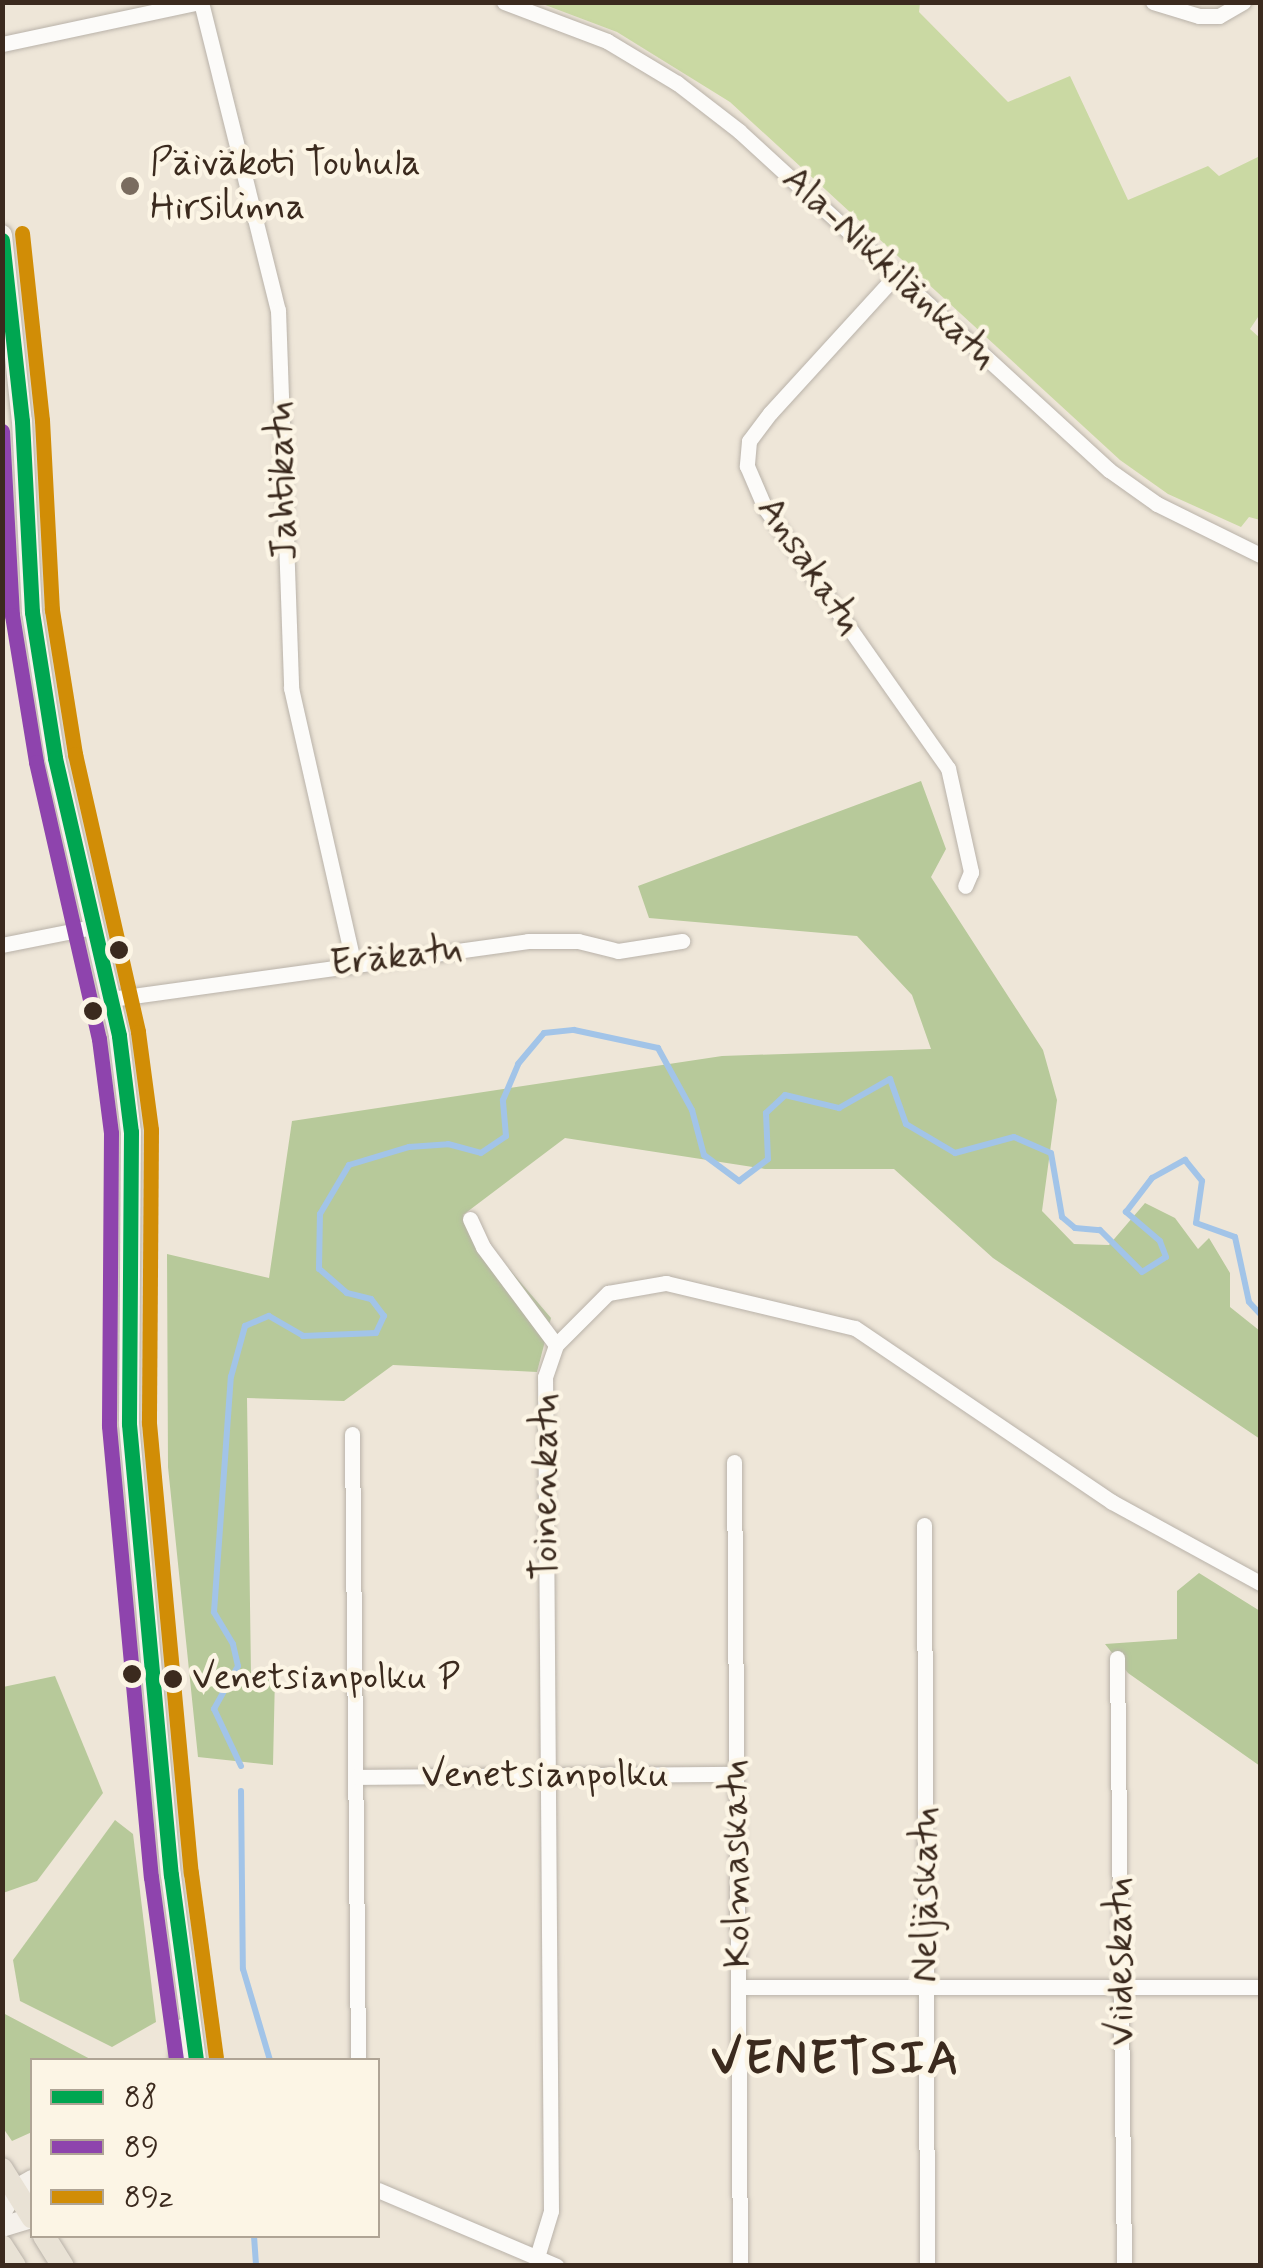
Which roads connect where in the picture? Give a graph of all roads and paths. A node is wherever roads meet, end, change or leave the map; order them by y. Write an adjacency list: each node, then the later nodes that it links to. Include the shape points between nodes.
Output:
1 (200, 2): 5 (street); 13 (street, Jahtikatu, via 278,310 291,688)
2 (504, 2): 7 (street, Ala-Nikkilänkatu, via 608,41 677,83 740,130)
3 (1153, 2): 4 (street, via 1219,16)
4 (1243, 2)
5 (2, 44)
6 (2, 235): 10 (street, via 22,421 32,612)
7 (897, 274): 8 (street, Ala-Nikkilänkatu, via 1109,470 1157,504); 9 (street, Ansakatu, via 748,440 747,466 765,508 948,768 971,872)
8 (1260, 555)
9 (965, 886)
10 (93, 927): 12 (street); 14 (street)
11 (682, 941): 13 (street, Eräkatu, via 618,951 578,941 528,941)
12 (2, 945)
13 (353, 962): 14 (street, Eräkatu)
14 (110, 999): 29 (street, via 131,1132 129,1424)
15 (470, 1218): 16 (street, via 483,1247)
16 (556, 1345): 20 (street, Toinenkatu, via 608,1293 636,1284 666,1283 834,1320 856,1328 1112,1502); 23 (street, Toinenkatu, via 545,1377)
17 (352, 1434): 24 (street)
18 (734, 1462): 22 (street, Kolmaskatu)
19 (924, 1526): 26 (street, Neljäskatu)
20 (1260, 1584)
21 (1117, 1658): 27 (street, Viideskatu)
22 (734, 1774): 23 (street, Venetsianpolku); 25 (street, Kolmaskatu)
23 (548, 1776): 24 (street, Venetsianpolku); 41 (street, Toinenkatu, via 551,2211)
24 (356, 1777): 32 (street)
25 (739, 1987): 26 (street); 45 (street, Kolmaskatu)
26 (927, 1987): 27 (street); 46 (street, Neljäskatu)
27 (1121, 1987): 28 (street); 47 (street, Viideskatu)
28 (1260, 1987)
29 (186, 2006): 30 (street); 31 (street)
30 (180, 2058)
31 (196, 2058)
32 (358, 2058)
33 (17, 2180): 35 (street); 36 (main road)
34 (380, 2191): 41 (street)
35 (2, 2211)
36 (30, 2213)
37 (30, 2219): 38 (street)
38 (2, 2226)
39 (45, 2238): 43 (main road)
40 (2, 2246): 42 (main road)
41 (537, 2257): 44 (street)
42 (16, 2266)
43 (63, 2266)
44 (557, 2266)
45 (740, 2266)
46 (928, 2266)
47 (1124, 2266)

